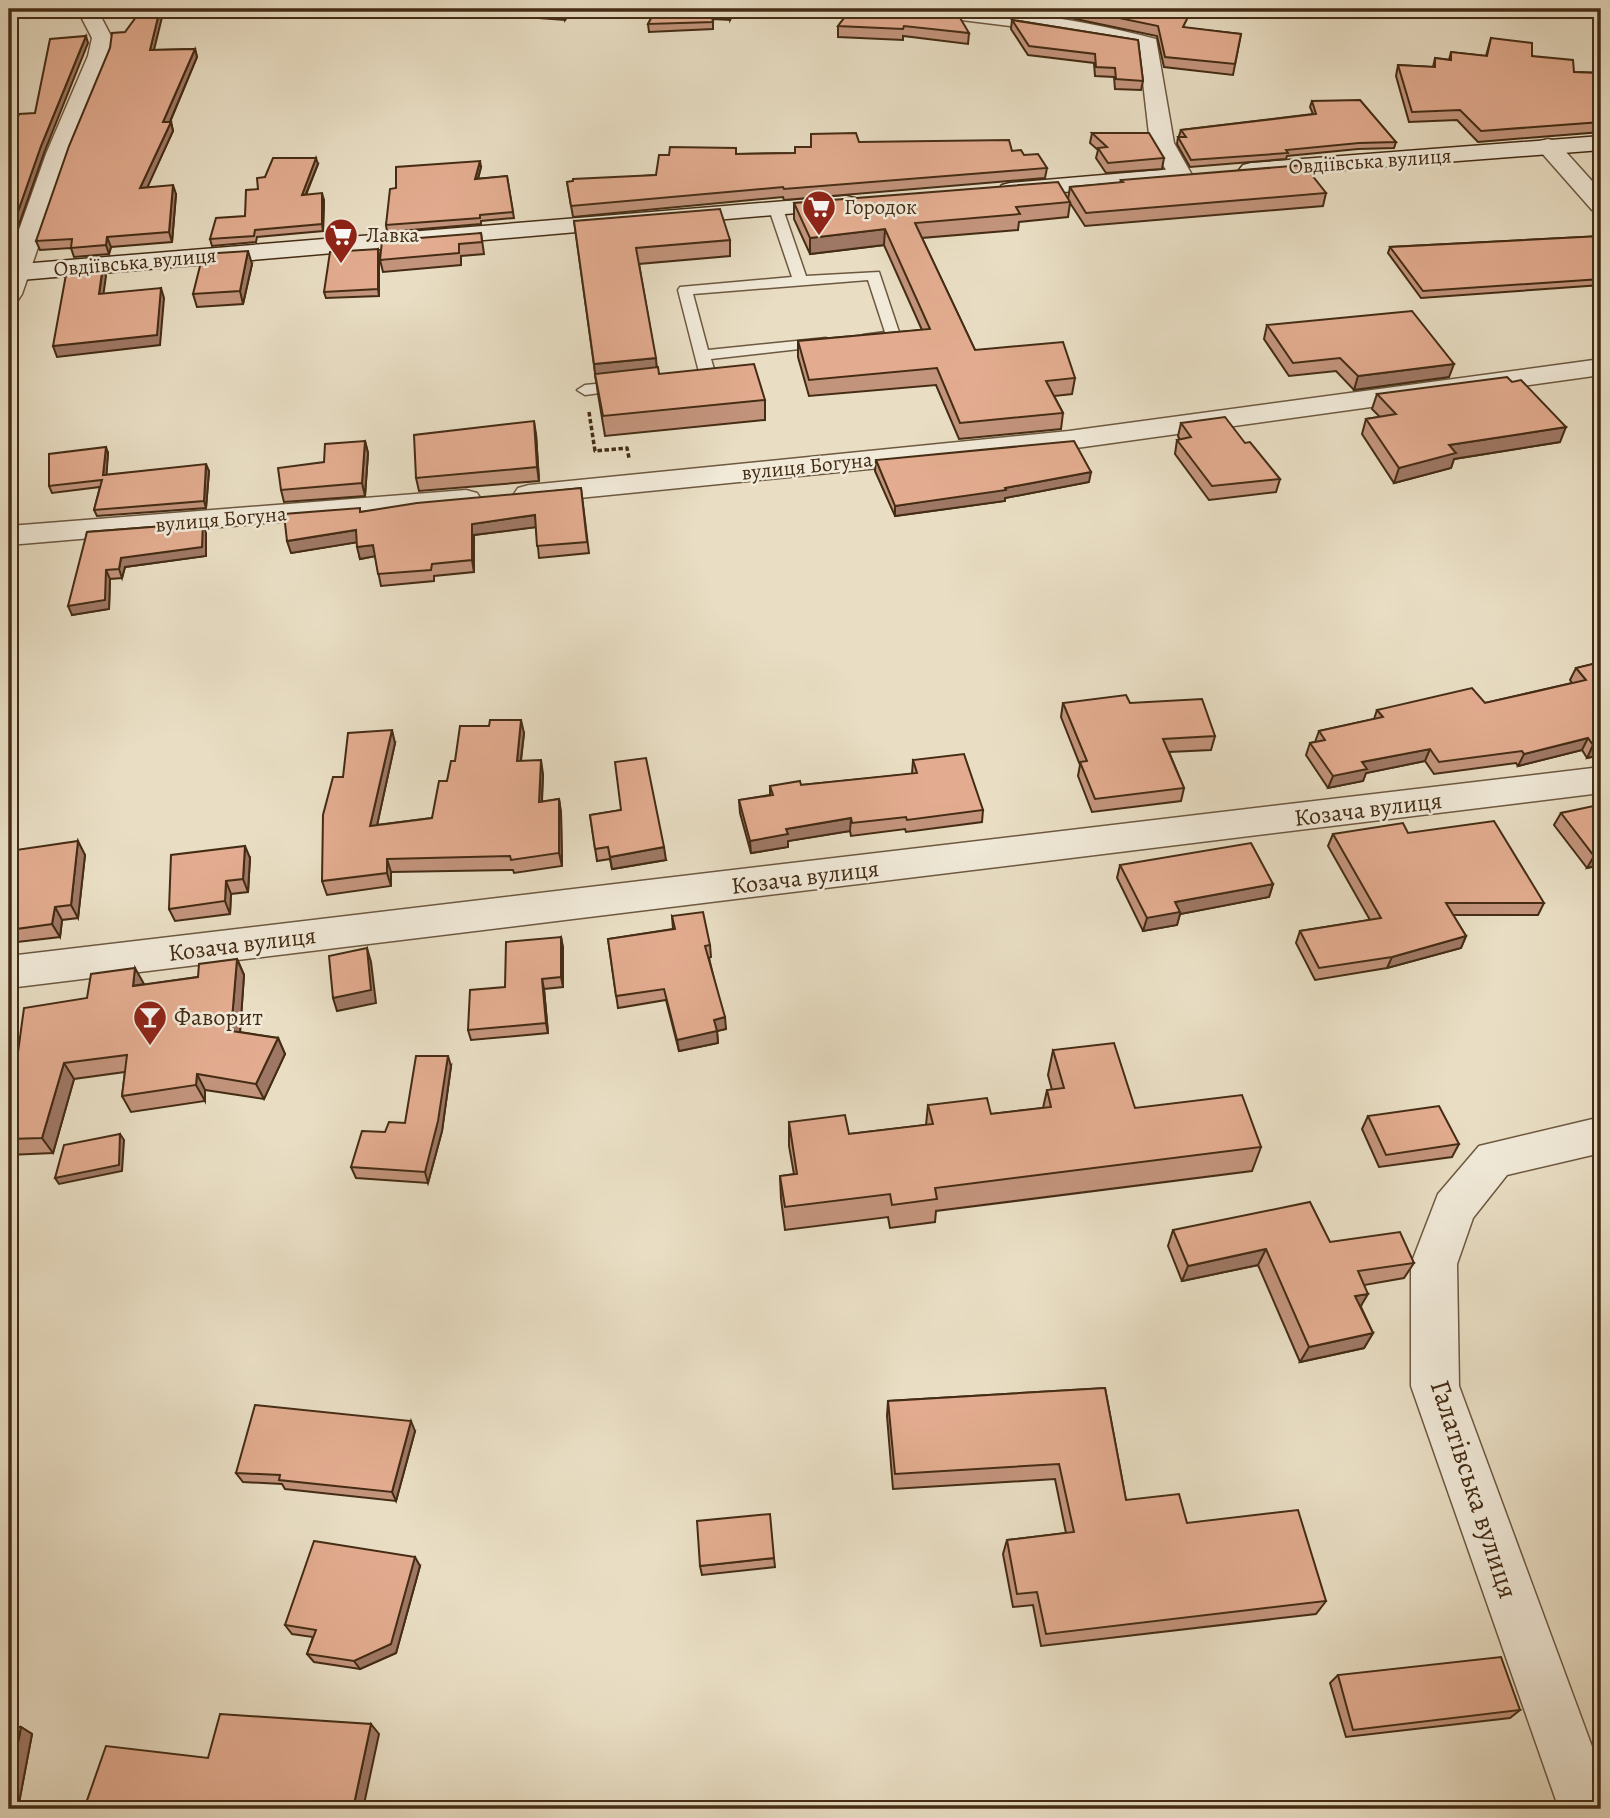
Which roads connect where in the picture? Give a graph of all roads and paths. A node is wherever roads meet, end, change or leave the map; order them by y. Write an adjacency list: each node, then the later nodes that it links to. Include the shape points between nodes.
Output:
1 (87, 9): 12 (street, via 102,38 99,56)
2 (921, 9): 4 (street)
3 (1072, 9): 4 (street)
4 (1058, 26): 7 (street, via 1149,43 1163,143)
5 (1601, 143): 6 (street, Овдіївська вулиця)
6 (1549, 146): 7 (street, Овдіївська вулиця); 10 (street)
7 (1180, 176): 8 (street, Овдіївська вулиця)
8 (985, 192)
9 (873, 201): 11 (street, Овдіївська вулиця)
10 (1601, 205)
11 (776, 209): 12 (street, Овдіївська вулиця); 13 (lane)
12 (11, 279)
13 (800, 280): 14 (lane, via 685,290); 14 (lane, via 874,275 893,335)
14 (703, 355): 16 (lane, via 708,376)
15 (1601, 367): 19 (street, вулиця Богуна, via 1069,440)
16 (667, 381)
17 (640, 384): 18 (lane)
18 (585, 390): 19 (path, via 595,451 627,448)
19 (633, 483): 20 (street, вулиця Богуна)
20 (9, 536)
21 (1601, 780): 22 (street, Козача вулиця)
22 (9, 972)
23 (1601, 1135): 24 (street, Галатівська вулиця, via 1494,1159 1454,1208 1434,1264 1435,1386)
24 (1587, 1809)

